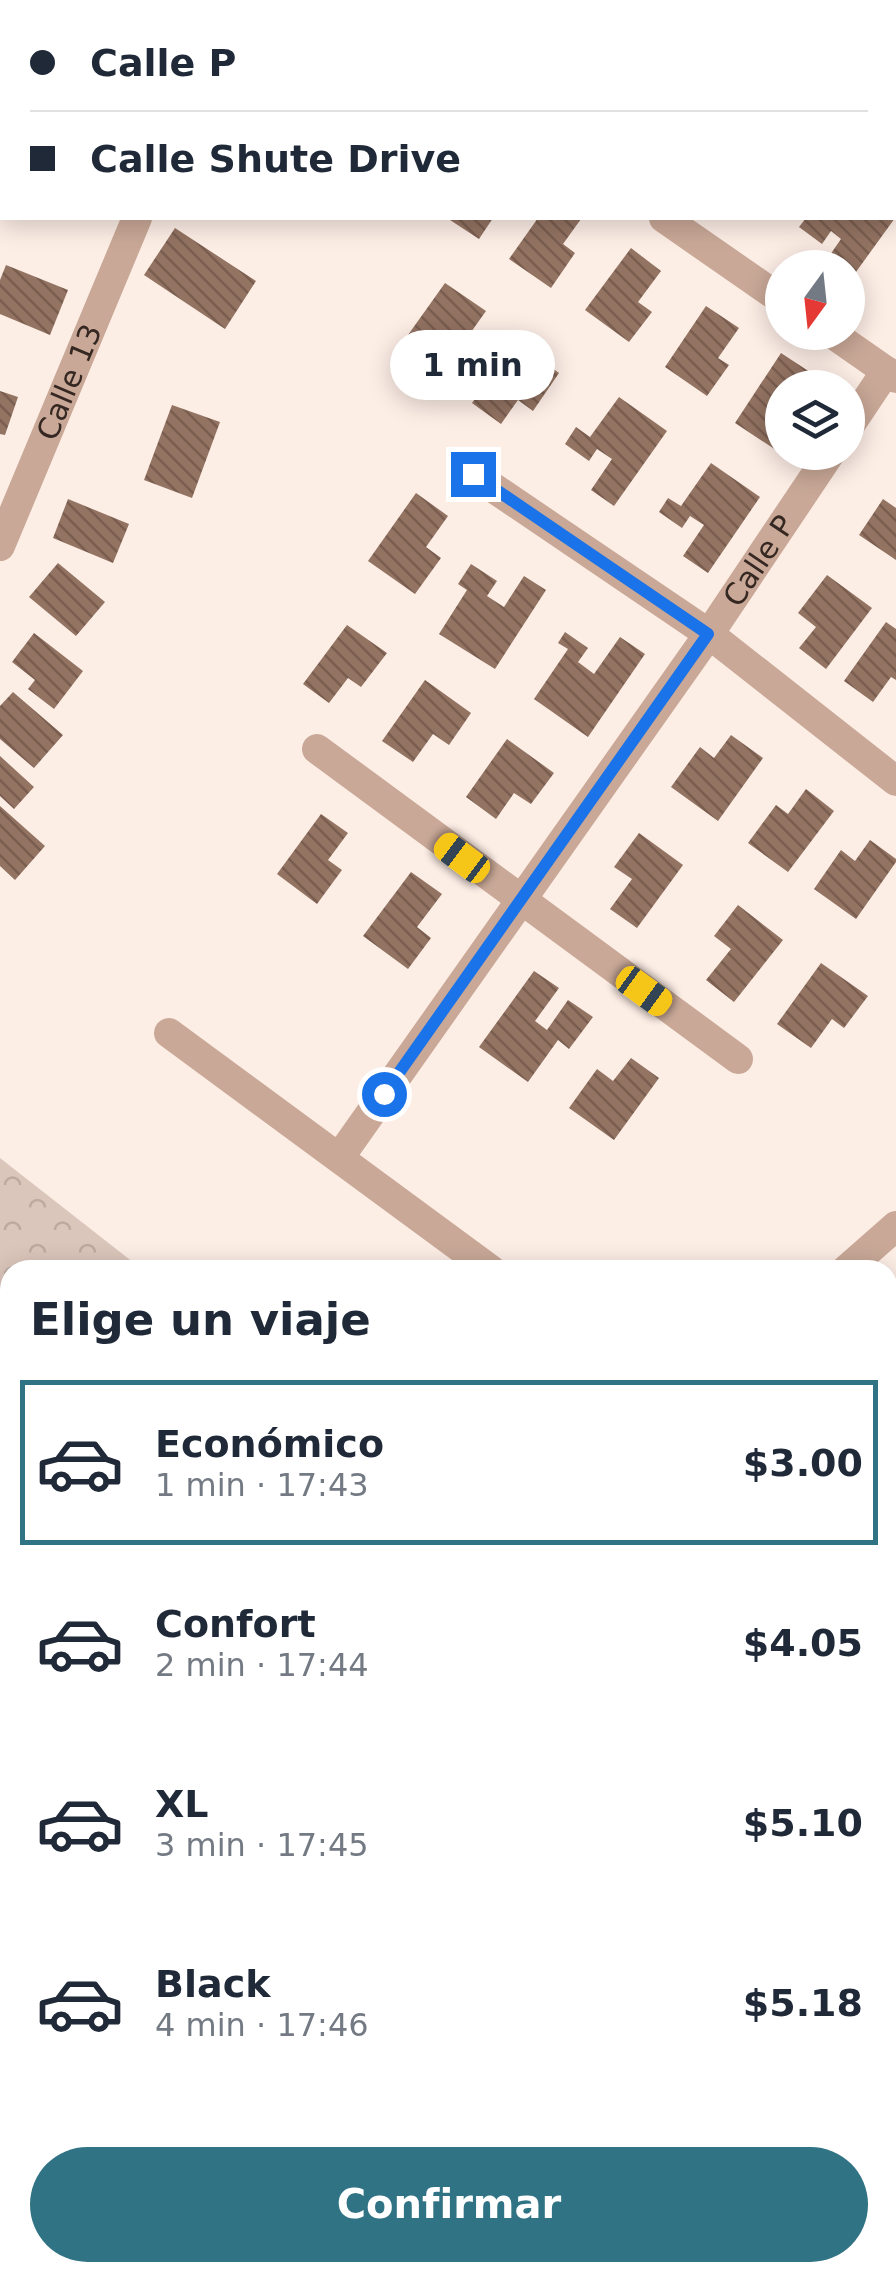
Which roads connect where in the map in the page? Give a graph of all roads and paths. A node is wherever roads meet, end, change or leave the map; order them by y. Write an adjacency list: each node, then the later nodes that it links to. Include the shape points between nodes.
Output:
1 (137, 220): 9 (street, Calle 13)
2 (667, 220): 3 (street)
3 (765, 288)
4 (856, 350): 5 (street)
5 (891, 374): 6 (street)
6 (865, 407)
7 (819, 470): 10 (street, Calle P)
8 (473, 474): 10 (street)
9 (0, 546)
10 (708, 634): 12 (street); 13 (street, Calle P)
11 (317, 749): 13 (street)
12 (896, 781)
13 (520, 901): 15 (street); 16 (street, Calle P)
14 (169, 1032): 16 (street)
15 (738, 1059)
16 (339, 1158): 18 (street)
17 (896, 1226): 19 (street)
18 (477, 1260)
19 (857, 1260)

